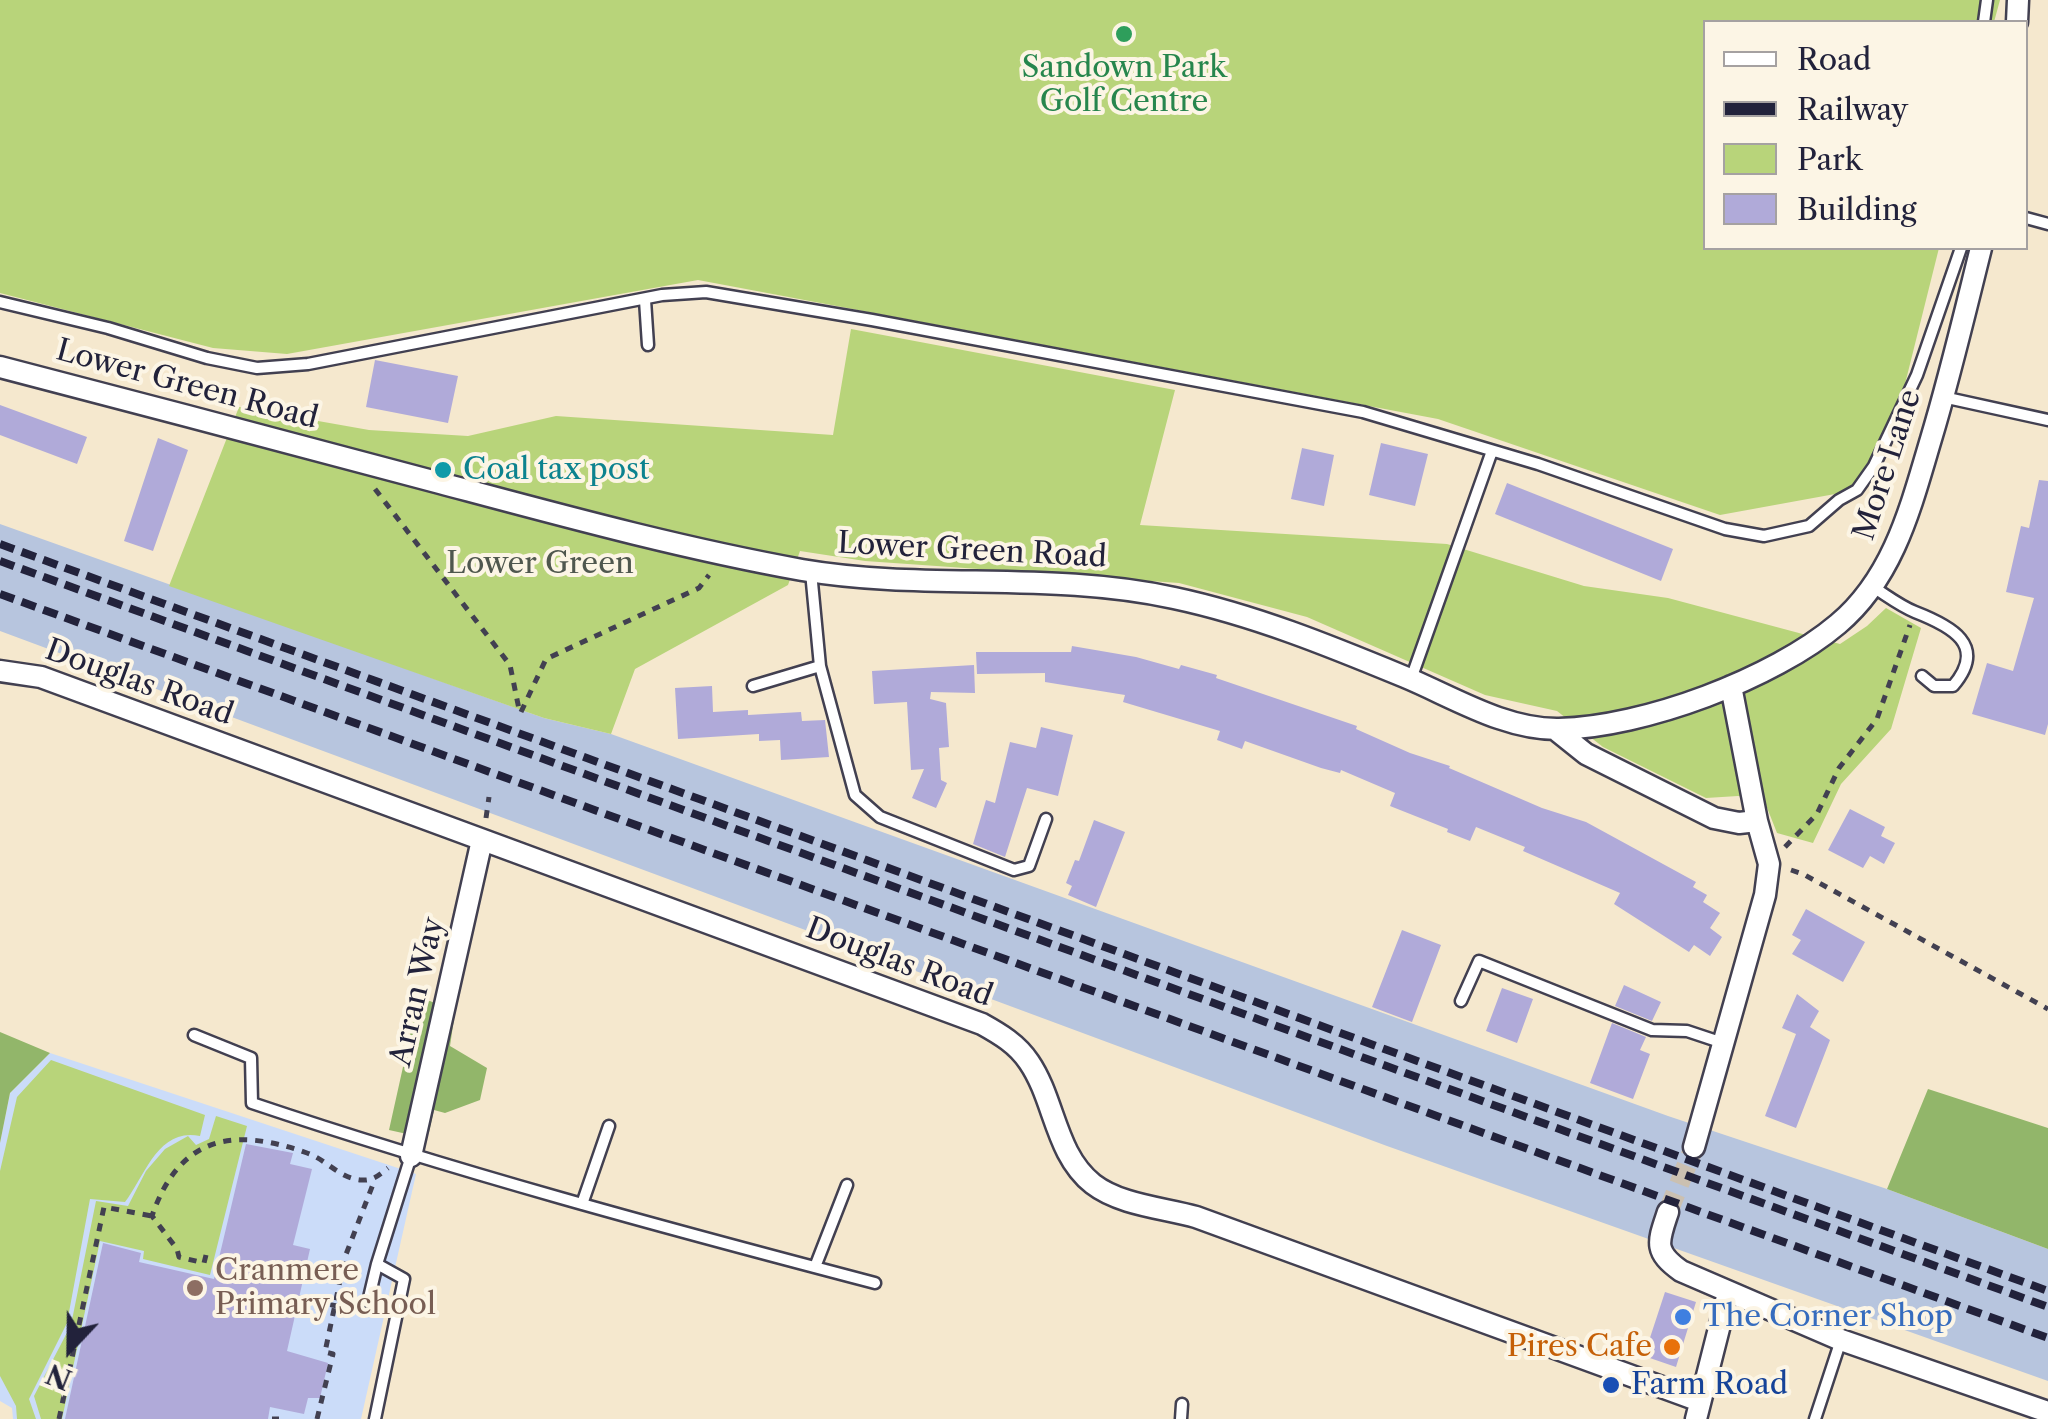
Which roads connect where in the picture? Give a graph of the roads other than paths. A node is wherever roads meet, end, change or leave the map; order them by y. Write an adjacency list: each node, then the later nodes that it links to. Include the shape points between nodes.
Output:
1 (1960, 250): 9 (lane, via 1918,376 1874,466 1857,490 1809,526 1764,536 1725,529)
2 (1981, 250): 7 (street, More Lane)
3 (644, 300): 4 (lane, via 257,368); 5 (lane); 9 (lane, via 706,292 890,323 1363,412)
4 (0, 302)
5 (648, 346)
6 (0, 367): 10 (street, Lower Green Road, via 617,530)
7 (1944, 397): 8 (lane); 11 (street, More Lane, via 1892,556)
8 (2048, 420)
9 (1492, 451): 15 (lane)
10 (811, 571): 12 (lane); 15 (street, Lower Green Road, via 1176,598 1296,633)
11 (1873, 587): 14 (lane, via 1936,618 1968,650 1965,672 1954,686 1934,686); 17 (street, More Lane, via 1838,624)
12 (820, 666): 16 (lane); 19 (lane, via 855,796 880,817 1014,870 1029,866)
13 (0, 671): 21 (street, Douglas Road, via 41,678)
14 (1922, 676)
15 (1411, 679): 18 (street, More Lane, via 1483,712)
16 (753, 686)
17 (1731, 686): 18 (street, More Lane, via 1635,720); 20 (street)
18 (1556, 730): 20 (street, via 1586,754 1714,818)
19 (1046, 819)
20 (1757, 821): 24 (street, via 1769,864 1765,895)
21 (482, 840): 27 (street, Arran Way); 38 (street, Douglas Road, via 982,1024 1028,1060 1064,1146 1096,1186 1196,1217)
22 (1462, 1001): 24 (lane, via 1479,961 1652,1030 1688,1031)
23 (194, 1035): 27 (lane, via 251,1058 252,1102)
24 (1723, 1044): 26 (street)
25 (609, 1126): 29 (lane)
26 (1694, 1148)
27 (403, 1154): 29 (lane); 31 (lane)
28 (847, 1185): 32 (lane)
29 (582, 1204): 32 (lane)
30 (1668, 1212): 34 (street, via 1659,1239 1666,1260)
31 (377, 1264): 35 (lane); 40 (lane, via 404,1279)
32 (815, 1267): 33 (lane)
33 (875, 1283)
34 (1728, 1293): 36 (street); 38 (street)
35 (366, 1307)
36 (1841, 1340): 39 (street); 42 (lane)
37 (1182, 1404): 41 (lane)
38 (1698, 1410)
39 (2048, 1412)
40 (376, 1419)
41 (1181, 1419)
42 (1815, 1419)

